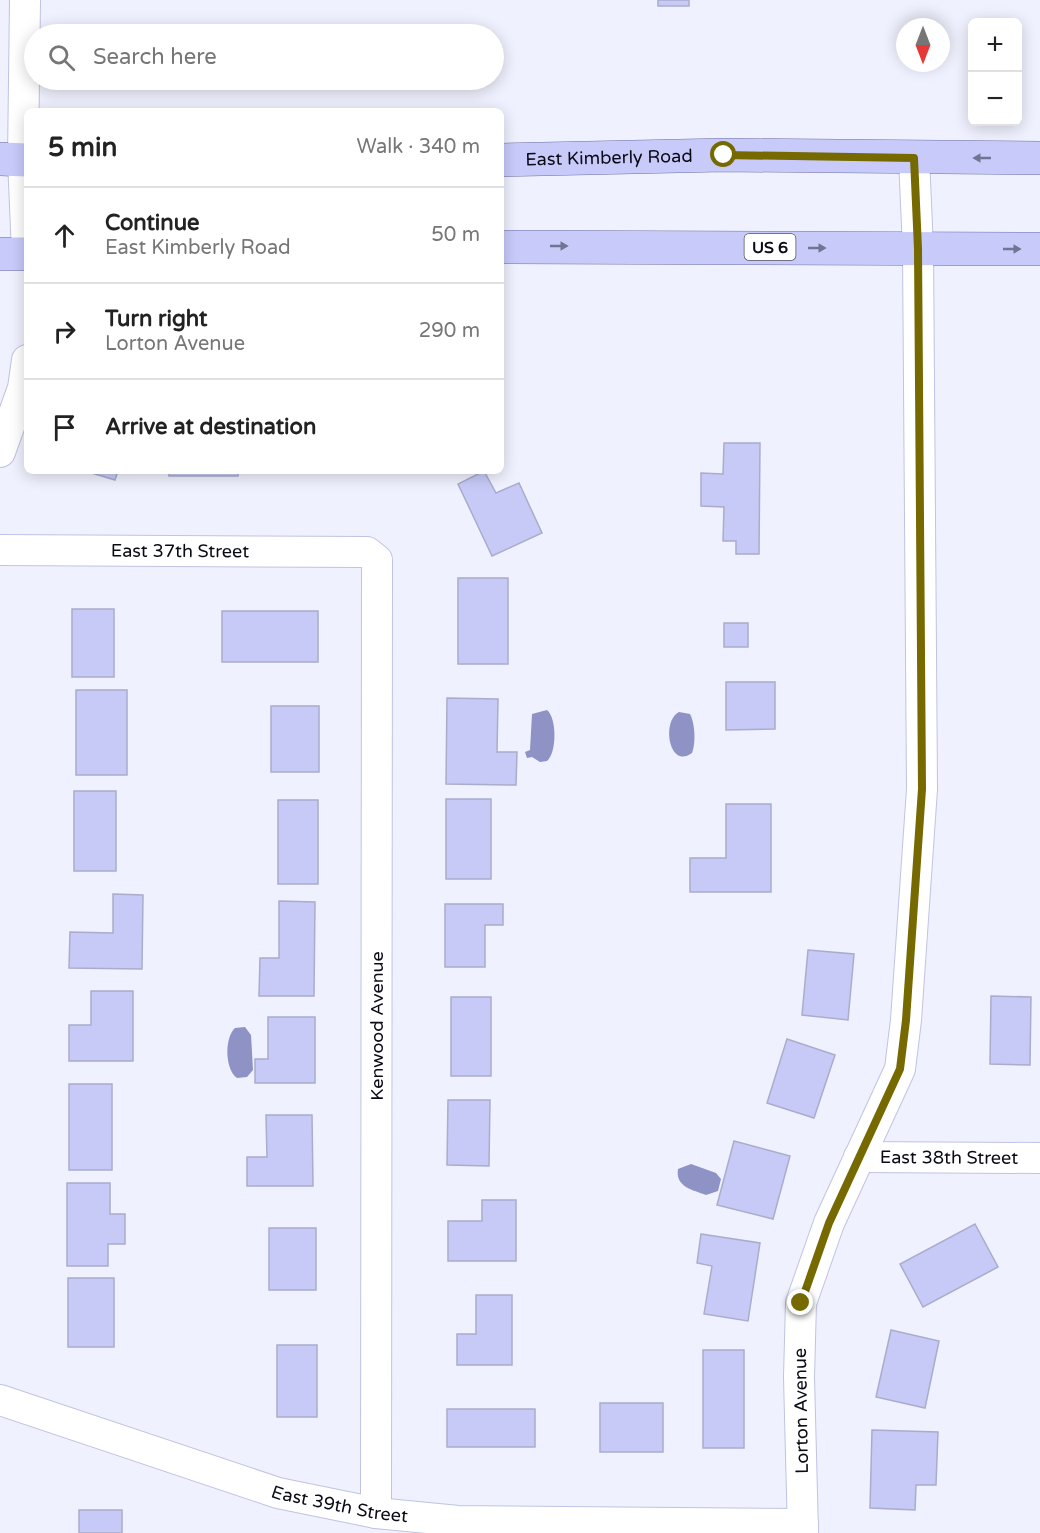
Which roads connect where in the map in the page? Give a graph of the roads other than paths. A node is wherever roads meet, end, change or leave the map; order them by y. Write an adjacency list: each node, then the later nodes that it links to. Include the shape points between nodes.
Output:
1 (25, 0): 4 (street)
2 (914, 158): 3 (main road, East Kimberly Road, one-way to 2); 5 (main road, East Kimberly Road, via 724,155); 8 (street, Lorton Avenue)
3 (1040, 159)
4 (17, 160): 6 (street)
5 (504, 160)
6 (24, 225)
7 (504, 247): 8 (main road, US 6, one-way to 8)
8 (918, 249): 9 (main road, US 6, one-way to 9); 16 (street, Lorton Avenue, via 922,789 900,1069)
9 (1040, 249)
10 (24, 253): 11 (main road)
11 (0, 254)
12 (24, 381): 13 (street)
13 (0, 452)
14 (0, 550): 15 (street, East 37th Street)
15 (359, 552): 19 (street, Kenwood Avenue, via 367,552 377,560)
16 (859, 1157): 17 (street, East 38th Street); 20 (street, Lorton Avenue, via 829,1223 801,1303)
17 (1040, 1158)
18 (0, 1400): 19 (street, East 39th Street, via 278,1493)
19 (376, 1513): 20 (street, East 39th Street, via 458,1521)
20 (803, 1529)

